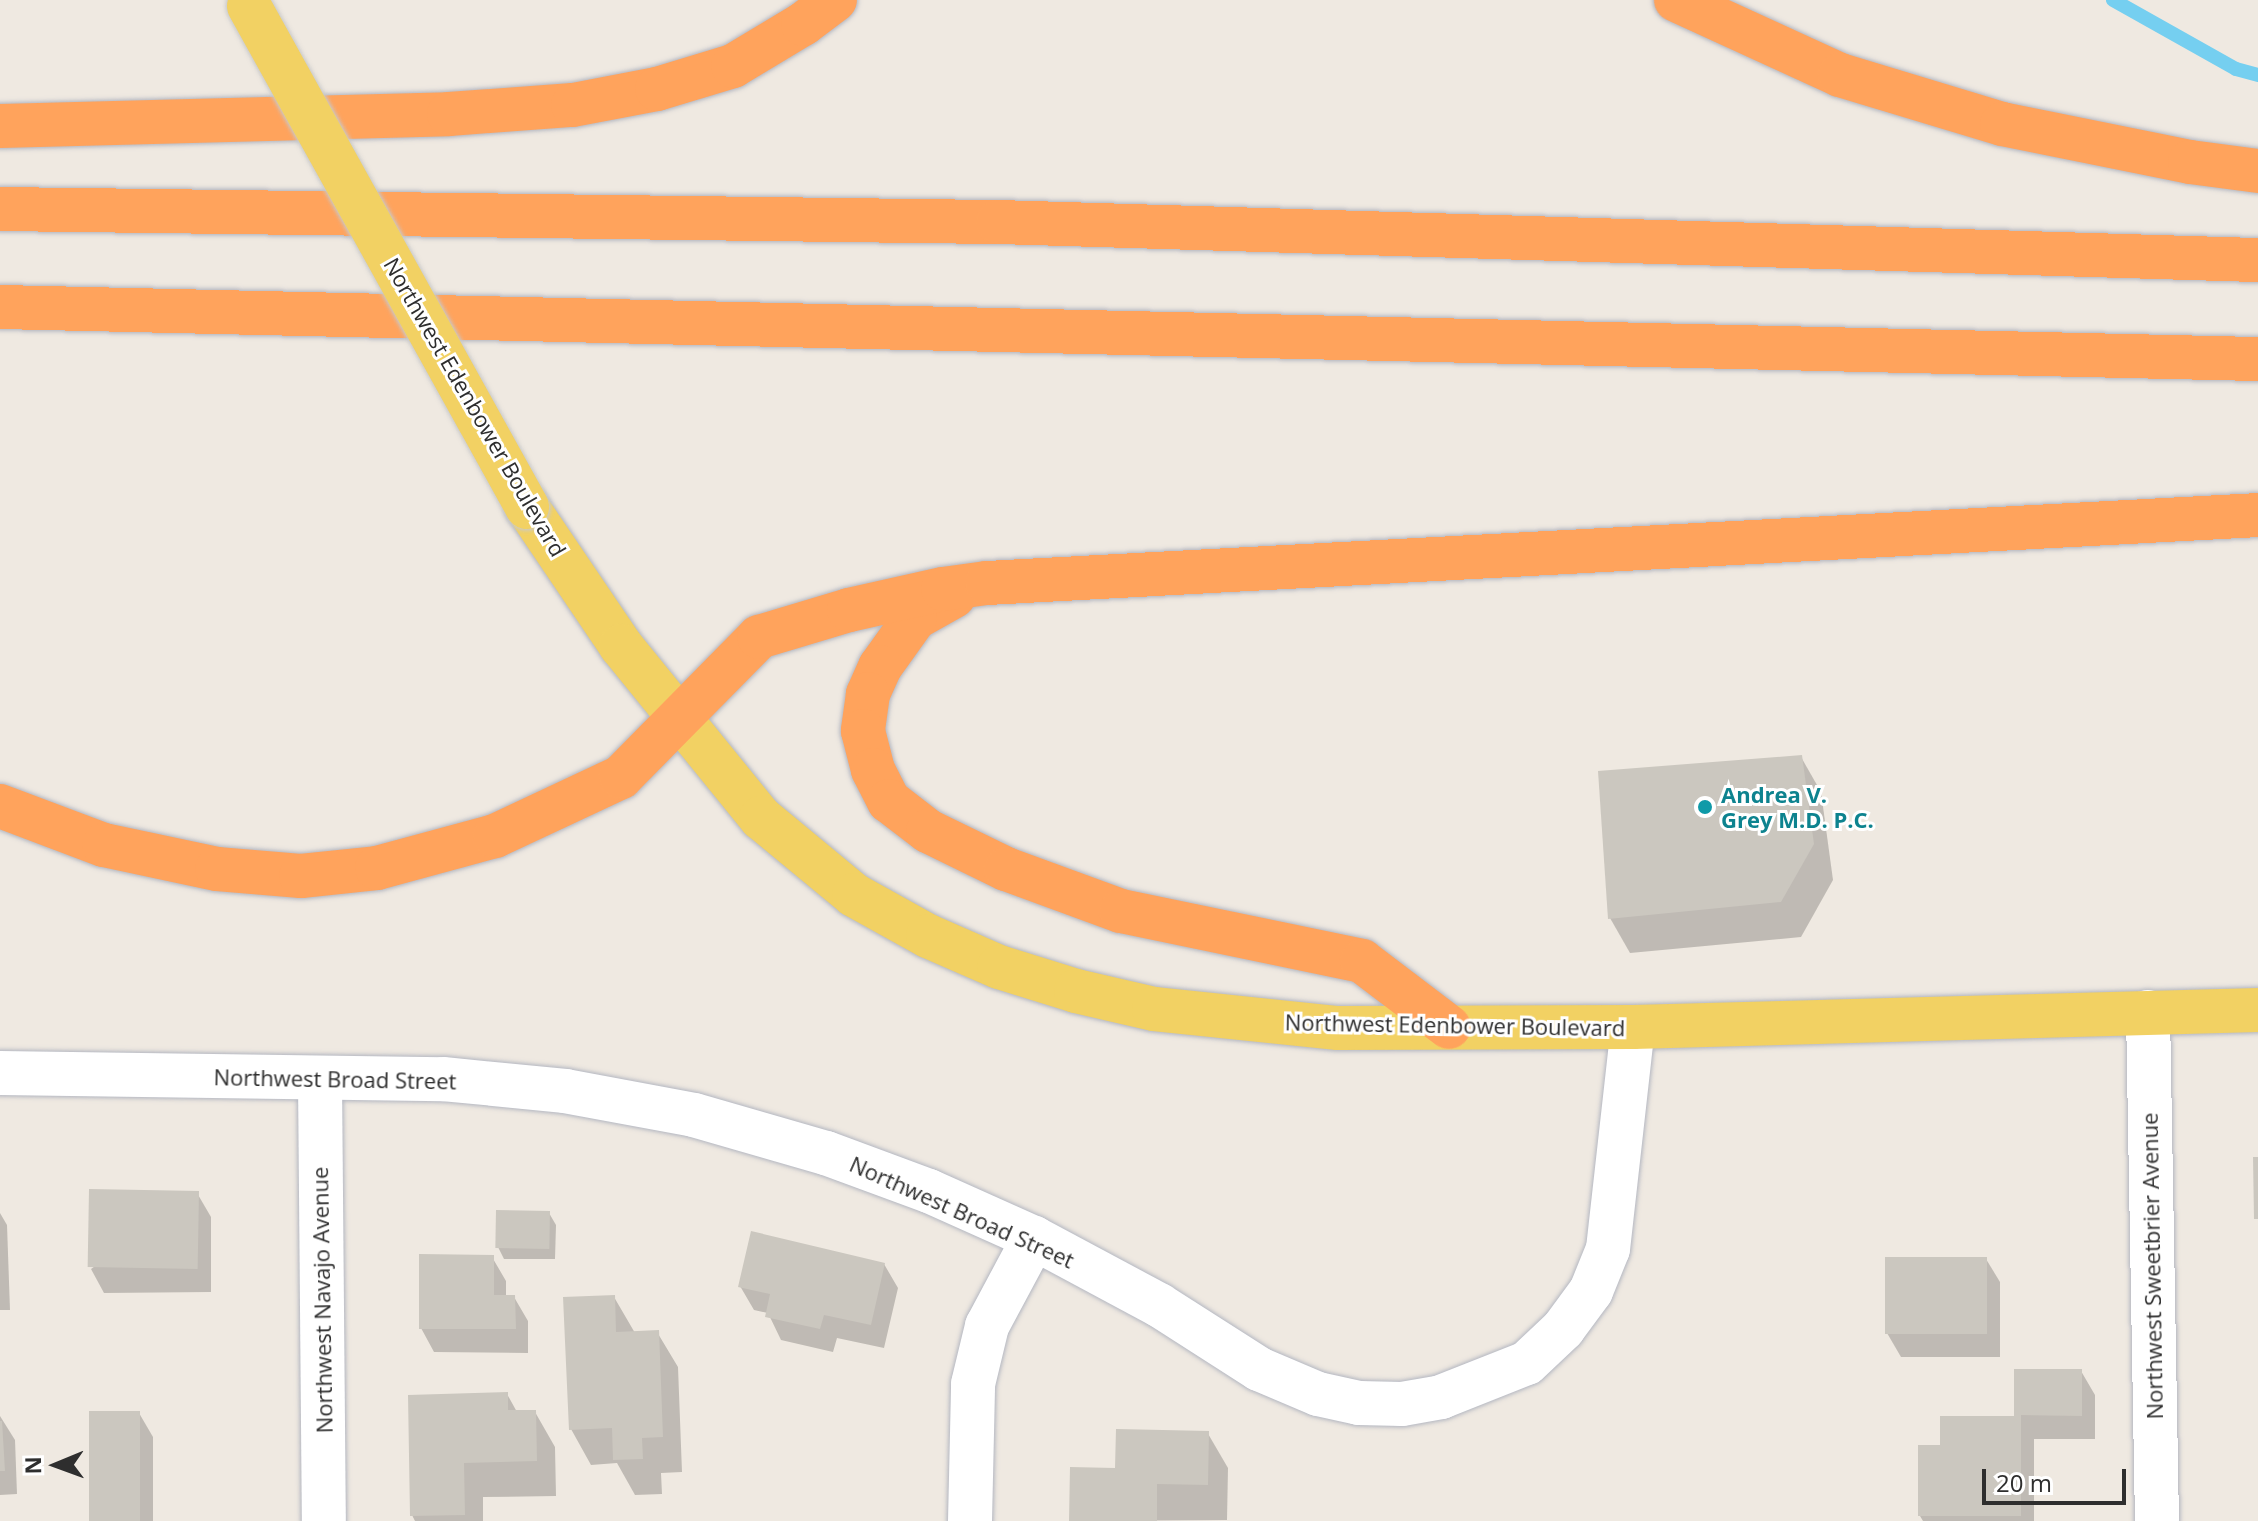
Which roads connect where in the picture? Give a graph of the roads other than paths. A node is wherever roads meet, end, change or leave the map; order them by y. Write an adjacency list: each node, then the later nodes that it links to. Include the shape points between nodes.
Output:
1 (835, 0): 4 (highway, via 733,66 657,89 573,105 449,114)
2 (1676, 0): 5 (highway, via 1840,75 2002,124)
3 (247, 3): 12 (main road, Northwest Edenbower Boulevard, bridge, via 527,507 621,646)
4 (0, 126)
5 (2258, 171)
6 (0, 209): 7 (highway, via 998,222)
7 (2258, 260)
8 (0, 307): 9 (highway)
9 (2258, 359)
10 (2258, 515): 11 (highway)
11 (987, 583): 12 (highway, via 849,610 759,637); 16 (highway, via 915,618 868,694 863,731 873,770 889,801 928,831 1006,869 1121,911 1362,961)
12 (680, 717): 13 (highway, via 621,777 495,836 377,868 301,876 217,869 104,845); 16 (main road, Northwest Edenbower Boulevard, via 761,818 854,895 999,967 1123,1002 1230,1020 1338,1028)
13 (0, 806)
14 (2258, 1010): 15 (main road, Northwest Edenbower Boulevard)
15 (2148, 1012): 17 (main road, Northwest Edenbower Boulevard); 23 (street, Northwest Sweetbrier Avenue)
16 (1449, 1027): 17 (main road, Northwest Edenbower Boulevard)
17 (1633, 1027): 20 (street, Northwest Broad Street, via 1608,1249 1591,1291 1563,1329 1527,1363 1487,1381 1402,1404 1359,1403 1318,1394 1259,1369 1159,1305)
18 (0, 1073): 19 (street, Northwest Broad Street)
19 (320, 1079): 20 (street, Northwest Broad Street, via 505,1083 694,1115 826,1153); 21 (street, Northwest Navajo Avenue)
20 (1034, 1238): 22 (street, via 987,1326 973,1384)
21 (324, 1521)
22 (970, 1521)
23 (2157, 1521)

